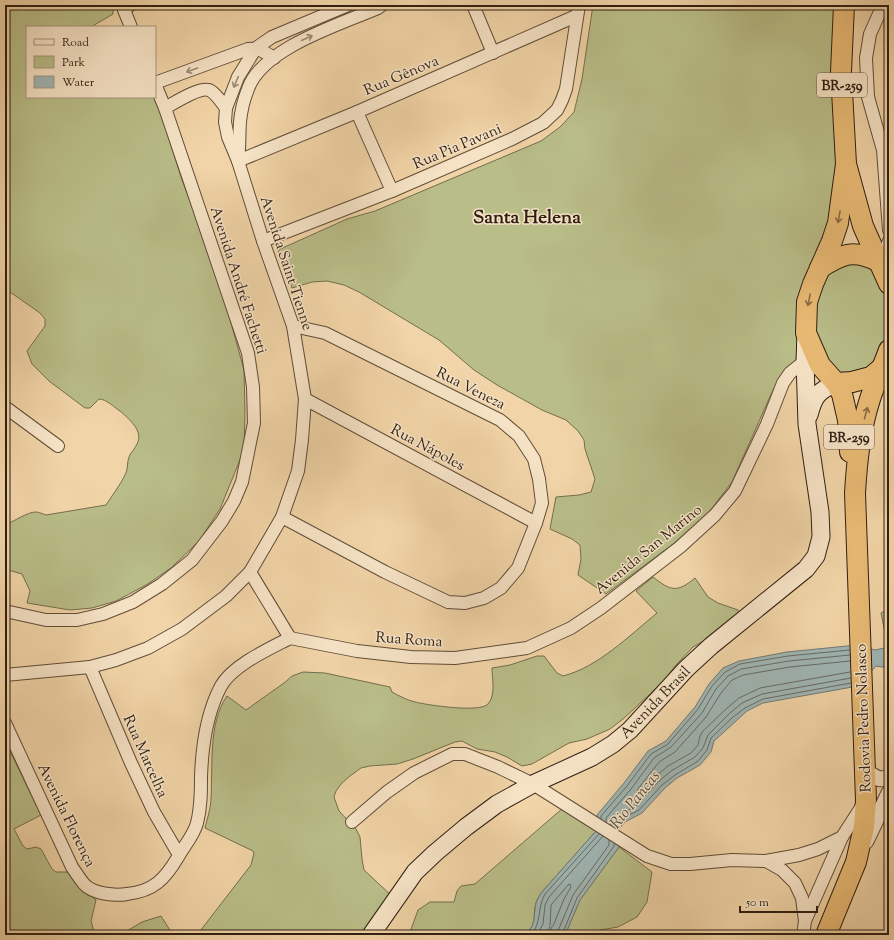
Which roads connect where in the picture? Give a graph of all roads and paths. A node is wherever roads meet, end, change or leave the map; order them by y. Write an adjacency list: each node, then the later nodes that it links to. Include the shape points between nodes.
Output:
1 (348, 5): 9 (street, via 272,37)
2 (382, 5): 11 (street, Avenida Saint Tienne, one-way to 2, via 293,45)
3 (473, 5): 10 (street)
4 (844, 5): 18 (highway, BR-259, via 841,72)
5 (883, 5): 20 (street, via 870,34 866,58 868,96 883,150)
6 (127, 8): 8 (street)
7 (577, 11): 10 (street, Rua Gênova); 19 (street, Rua Pia Pavani, via 569,75 557,110 543,123 512,139)
8 (131, 26)
9 (256, 48): 11 (street); 12 (street, one-way to 12); 15 (street, Avenida Saint Tienne, one-way to 15, via 238,77)
10 (494, 53): 16 (street, Rua Gênova)
11 (274, 58): 17 (street, Avenida Saint Tienne, via 256,74 248,87 240,122)
12 (156, 84)
13 (156, 86): 14 (street, Avenida André Fachetti)
14 (165, 108): 15 (street, via 202,90 210,90); 39 (street, Avenida André Fachetti, via 248,353 253,387 254,424 242,482 222,521 192,560 162,584 133,602 77,620 46,620)
15 (226, 108): 17 (street, Avenida Saint Tienne, via 228,137)
16 (357, 112): 17 (street, Rua Gênova); 19 (street)
17 (238, 161): 21 (street, Avenida Saint Tienne)
18 (846, 164): 23 (highway, BR-259, via 863,226); 24 (highway, BR-259, one-way to 24, via 838,223)
19 (392, 191): 21 (street, Rua Pia Pavani)
20 (889, 230)
21 (263, 241): 26 (street, Avenida Saint Tienne)
22 (889, 241): 23 (street)
23 (878, 261): 24 (highway, via 869,256 847,254); 25 (highway, BR-259)
24 (820, 268): 27 (highway, Rodovia Pedro Nolasco / BR-259, one-way to 27, via 807,302)
25 (889, 284)
26 (293, 326): 31 (street, Avenida Saint Tienne); 37 (street, Rua Veneza, via 324,333 500,420 519,436 534,459 542,503)
27 (806, 333): 29 (main road, Avenida Brasil); 30 (highway, Rodovia Pedro Nolasco / BR-259, via 820,365)
28 (886, 359): 30 (highway, via 871,377); 35 (highway, Rodovia Pedro Nolasco / BR-259, one-way to 28, via 861,432 870,398)
29 (805, 361): 33 (main road, Avenida Brasil); 41 (street, Avenida San Marino, via 790,373 783,383 767,424 735,491 715,515 680,547 601,608 571,628)
30 (836, 383): 33 (main road, Avenida Brasil, via 817,394); 35 (highway, Rodovia Pedro Nolasco / BR-259, via 842,394 848,420)
31 (305, 399): 36 (street, Avenida Saint Tienne, via 298,471); 37 (street, Rua Nápoles)
32 (5, 407): 34 (street)
33 (807, 424): 47 (main road, Avenida Brasil, via 820,512 821,537 816,556 806,570 686,669 630,730 613,744 592,757)
34 (58, 446)
35 (855, 493): 45 (highway, Rodovia Pedro Nolasco / BR-259)
36 (282, 517): 37 (street, Rua Veneza, via 399,579 448,602 465,603 484,598 501,588 518,568); 38 (street, Avenida Saint Tienne)
37 (536, 523)
38 (250, 572): 40 (street); 42 (street, Avenida Saint Tienne, via 226,596 182,629 148,648)
39 (5, 611)
40 (290, 638): 41 (street, Rua Roma, via 357,651 412,657 455,658); 52 (street, Avenida Florença, via 238,667 222,685 211,709 204,740 201,804 197,824)
41 (527, 648)
42 (90, 667): 43 (street, Avenida Saint Tienne); 52 (street, Rua Marcelha, via 154,812)
43 (5, 675)
44 (5, 723): 52 (street, Avenida Florença, via 72,867 85,885 100,893 139,893 160,882)
45 (865, 771): 46 (street, via 878,779); 49 (highway, Rodovia Pedro Nolasco / BR-259)
46 (889, 777)
47 (533, 784): 50 (street, via 465,754 452,754 414,773); 53 (street, via 646,856 671,864 732,860); 56 (main road, Avenida Brasil, via 497,804 435,853 415,872)
48 (889, 792): 54 (street)
49 (866, 800): 51 (street); 54 (highway, Rodovia Pedro Nolasco / BR-259, via 864,827)
50 (352, 822)
51 (842, 837): 53 (street, via 818,849); 55 (street)
52 (179, 855)
53 (766, 861): 55 (street, via 782,870 795,883 802,898)
54 (856, 862): 58 (highway, Rodovia Pedro Nolasco / BR-259)
55 (805, 921): 57 (street)
56 (371, 935)
57 (803, 935)
58 (826, 935)

